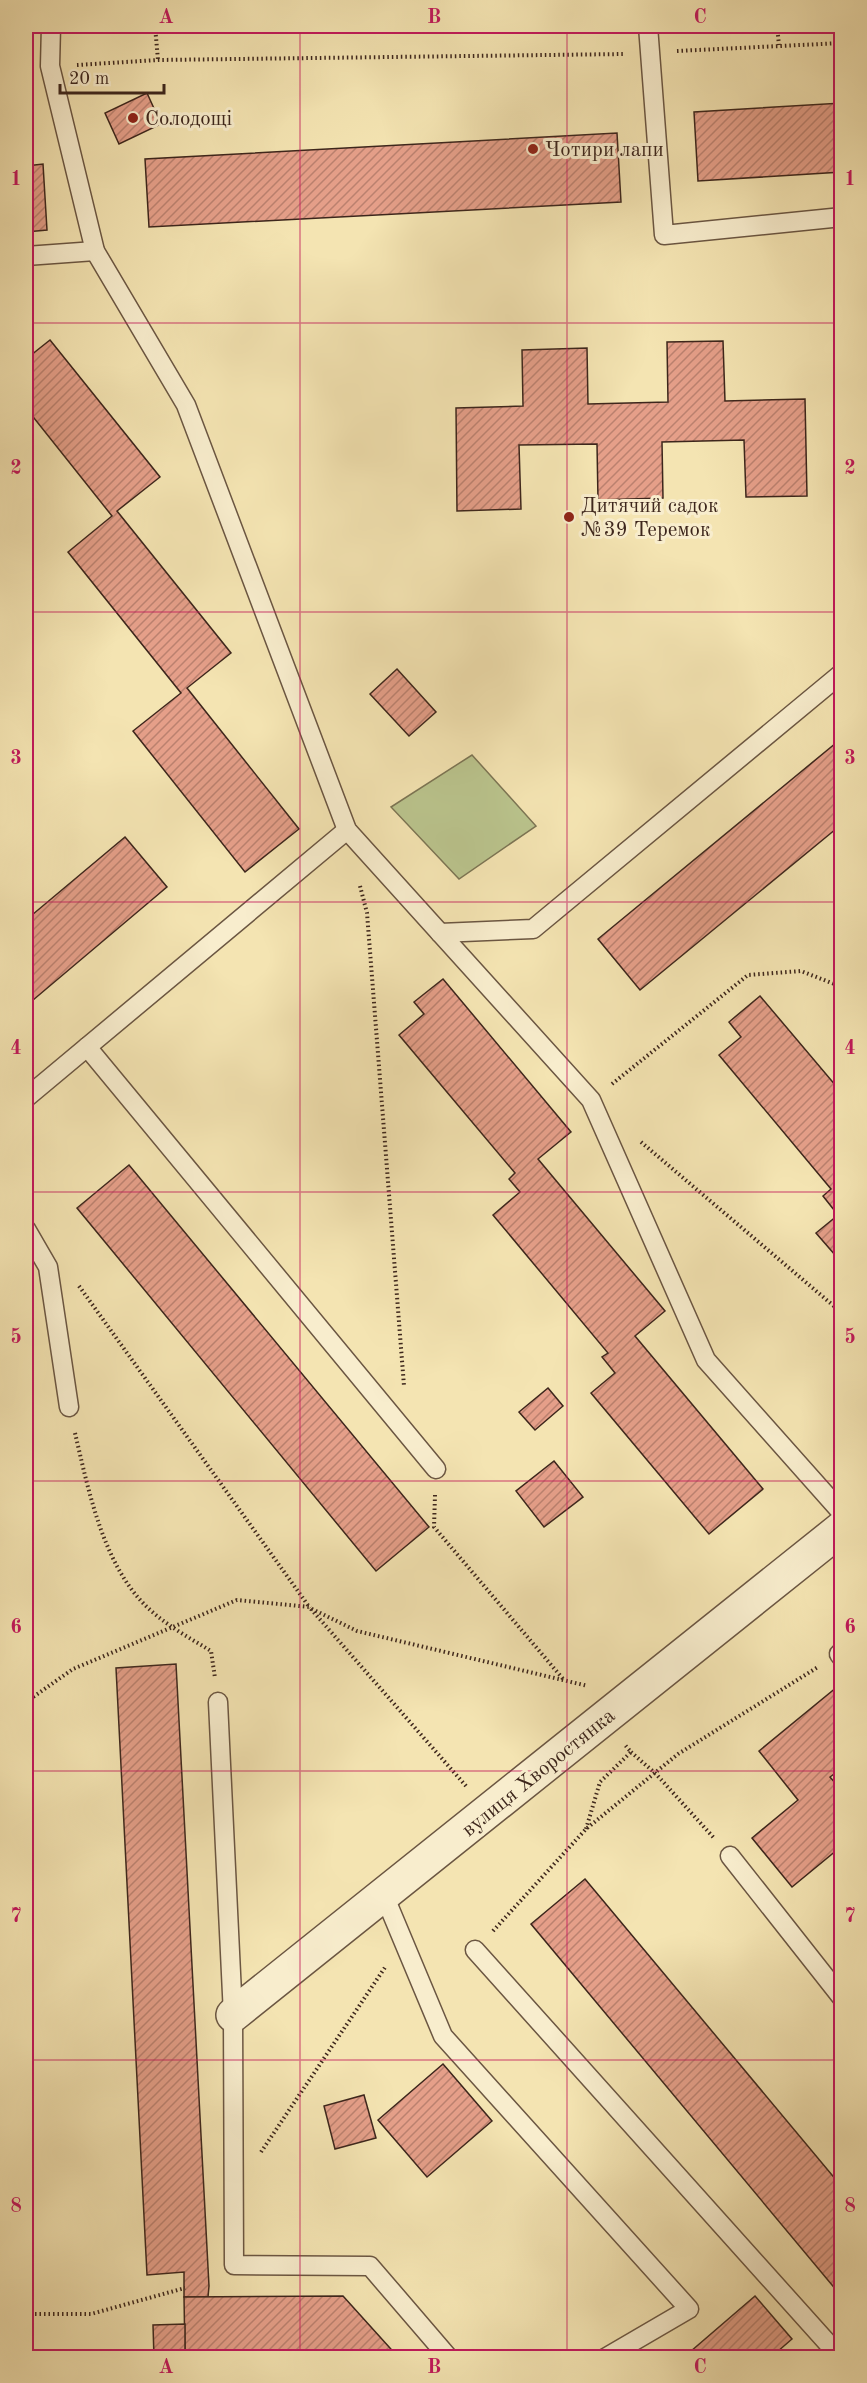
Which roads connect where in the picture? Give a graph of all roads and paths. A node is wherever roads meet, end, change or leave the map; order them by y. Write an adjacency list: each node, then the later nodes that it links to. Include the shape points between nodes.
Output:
1 (51, 26): 9 (lane)
2 (155, 26): 8 (path)
3 (648, 26): 7 (lane)
4 (777, 26): 6 (path)
5 (842, 43): 6 (path)
6 (779, 45): 7 (path)
7 (650, 53): 8 (path); 10 (lane, via 664,235)
8 (158, 60): 9 (path)
9 (50, 66): 11 (lane)
10 (842, 217)
11 (95, 251): 12 (lane); 14 (lane, via 186,405)
12 (26, 256)
13 (842, 674): 16 (lane, via 533,929)
14 (347, 830): 16 (lane); 18 (lane)
15 (359, 882): 25 (path, via 367,914)
16 (440, 933): 20 (lane)
17 (842, 987): 20 (path, via 801,971 748,975)
18 (87, 1047): 19 (lane); 27 (lane)
19 (26, 1098)
20 (591, 1100): 28 (lane, via 706,1360)
21 (636, 1138): 24 (path)
22 (26, 1229): 26 (lane, via 48,1267)
23 (74, 1280): 30 (path)
24 (842, 1313)
25 (405, 1392)
26 (69, 1407): 31 (path, via 93,1508 112,1556 143,1603)
27 (436, 1469): 33 (path, via 434,1527)
28 (842, 1513)
29 (842, 1528): 34 (street, вулиця Хворостянка)
30 (310, 1608): 31 (path, via 237,1600); 33 (path, via 357,1631); 40 (path)
31 (173, 1627): 35 (path, via 73,1669); 36 (path, via 211,1651)
32 (840, 1656): 39 (path, via 678,1754)
33 (564, 1680): 34 (path)
34 (632, 1696): 40 (street, вулиця Хворостянка)
35 (26, 1702)
36 (218, 1702): 47 (lane)
37 (624, 1744): 38 (path)
38 (630, 1752): 39 (path); 41 (path, via 600,1782)
39 (656, 1774): 41 (path); 42 (path)
40 (488, 1812): 43 (street, вулиця Хворостянка)
41 (586, 1829): 45 (path)
42 (730, 1856): 46 (lane)
43 (384, 1895): 44 (lane); 47 (street, вулиця Хворостянка)
44 (403, 1940): 48 (path); 52 (lane, via 443,2036 689,2309)
45 (476, 1950): 53 (lane)
46 (842, 1998)
47 (233, 2014): 48 (lane)
48 (234, 2193): 51 (lane, via 234,2265 370,2266)
49 (185, 2288): 50 (path, via 91,2314)
50 (26, 2314)
51 (449, 2358)
52 (605, 2358)
53 (841, 2358)

